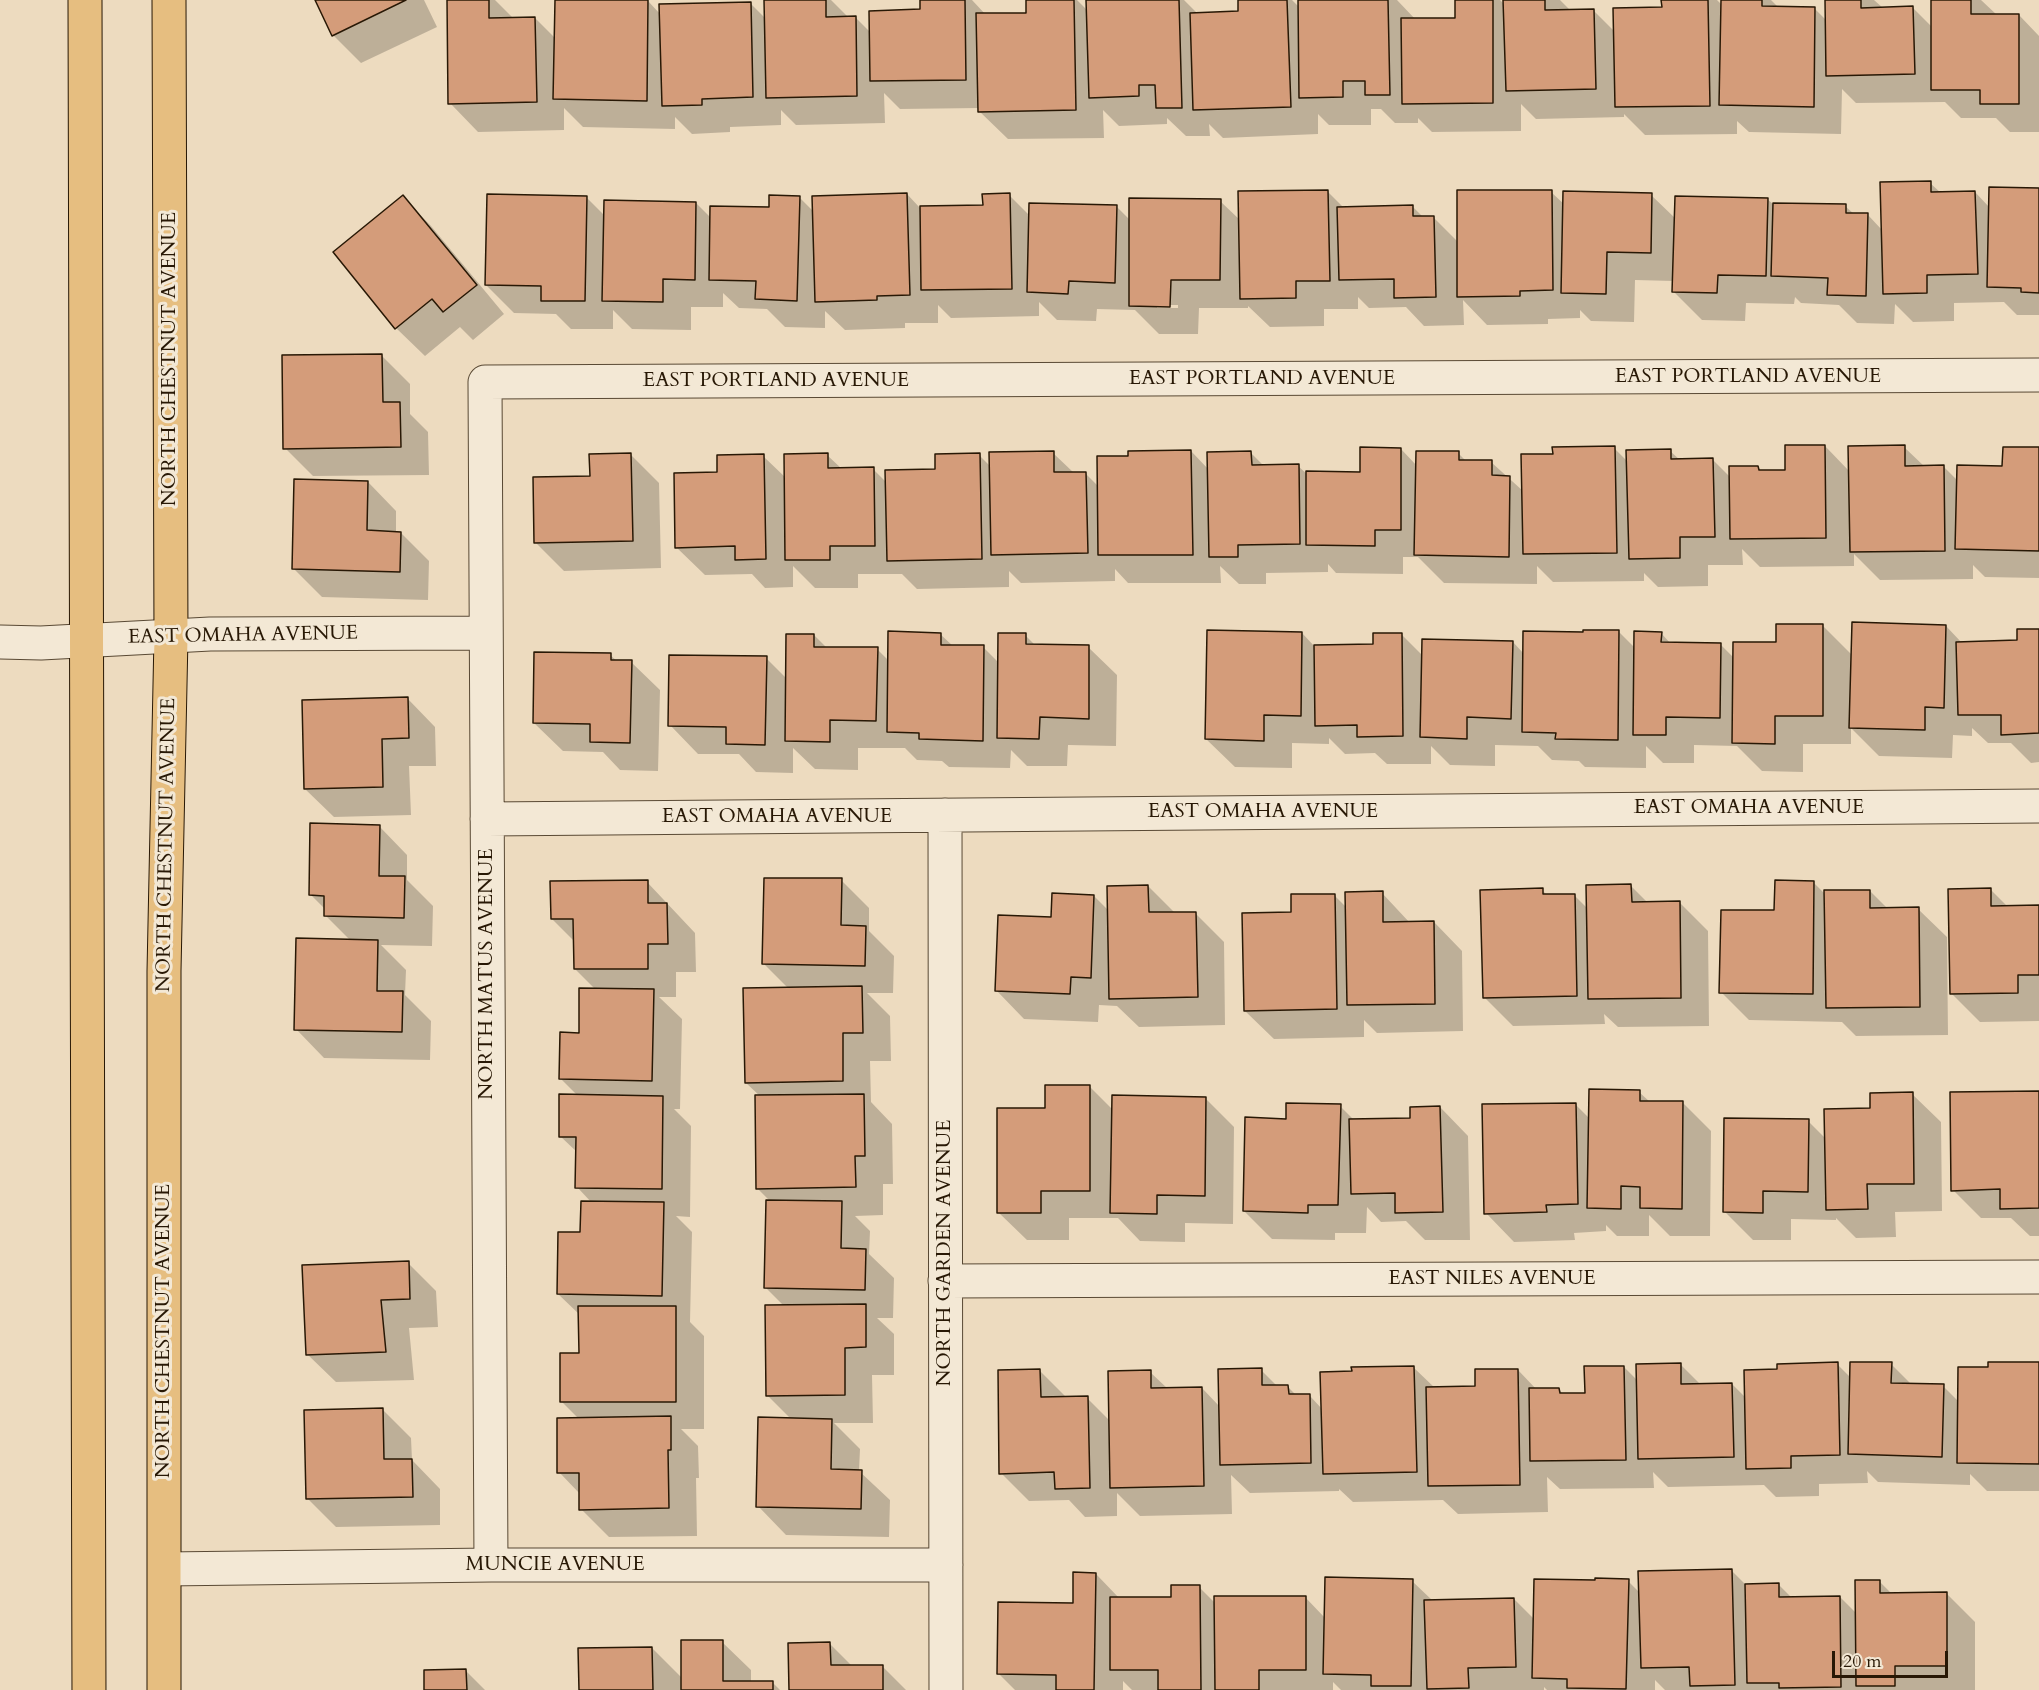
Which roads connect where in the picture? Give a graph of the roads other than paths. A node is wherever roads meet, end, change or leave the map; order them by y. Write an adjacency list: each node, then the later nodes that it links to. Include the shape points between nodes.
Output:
1 (86, 0): 9 (main road)
2 (157, 0): 4 (main road)
3 (169, 0): 4 (main road, NORTH CHESTNUT AVENUE)
4 (169, 66): 8 (main road, NORTH CHESTNUT AVENUE)
5 (2039, 375): 6 (street, EAST PORTLAND AVENUE)
6 (484, 382): 7 (street, NORTH MATUS AVENUE)
7 (486, 633): 8 (street, EAST OMAHA AVENUE); 13 (street, NORTH MATUS AVENUE)
8 (171, 637): 9 (street, EAST OMAHA AVENUE); 18 (main road, NORTH CHESTNUT AVENUE, via 164,971)
9 (87, 640): 10 (street, EAST OMAHA AVENUE); 19 (main road)
10 (0, 642)
11 (2039, 806): 12 (street, EAST OMAHA AVENUE)
12 (945, 815): 13 (street, EAST OMAHA AVENUE); 15 (street, NORTH GARDEN AVENUE)
13 (487, 819): 16 (street, NORTH MATUS AVENUE)
14 (2039, 1277): 15 (street, EAST NILES AVENUE)
15 (945, 1281): 17 (street, NORTH GARDEN AVENUE)
16 (491, 1565): 17 (street, MUNCIE AVENUE); 18 (street, MUNCIE AVENUE)
17 (946, 1565): 21 (street, NORTH GARDEN AVENUE)
18 (165, 1569): 20 (main road, NORTH CHESTNUT AVENUE)
19 (88, 1690)
20 (164, 1690)
21 (946, 1690)

